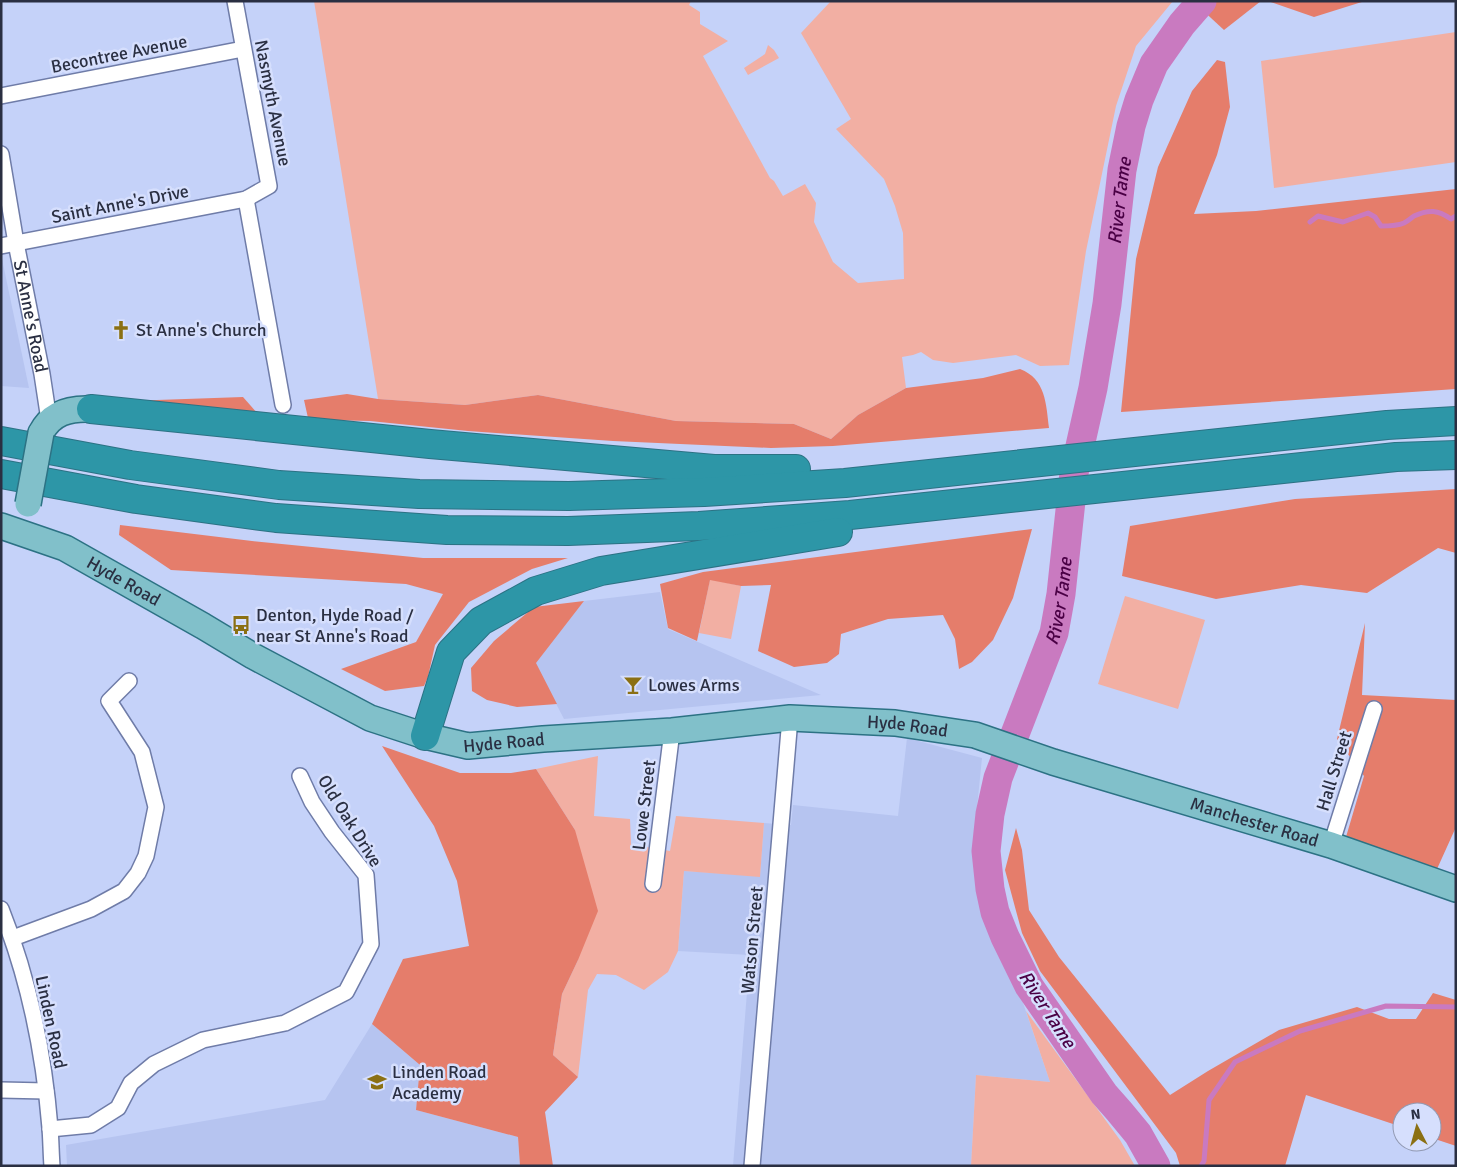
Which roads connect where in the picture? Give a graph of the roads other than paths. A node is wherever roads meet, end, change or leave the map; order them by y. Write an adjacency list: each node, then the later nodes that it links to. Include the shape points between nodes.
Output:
1 (234, 1): 2 (street, Nasmyth Avenue)
2 (243, 49): 3 (street, Becontree Avenue); 5 (street, Nasmyth Avenue, via 269,186)
3 (1, 96)
4 (1, 154): 6 (street, St Anne's Road)
5 (246, 199): 6 (street, Saint Anne's Drive); 7 (street)
6 (9, 245): 10 (street, St Anne's Road, via 40,364)
7 (283, 405)
8 (91, 409): 10 (main road, via 67,410); 14 (highway, via 714,469)
9 (1456, 421): 14 (highway)
10 (45, 427): 16 (main road, St Anne's Road, bridge, via 28,504)
11 (1, 441): 14 (highway, via 130,465 242,480 419,494 569,496 704,492)
12 (1456, 455): 15 (highway, via 1396,457 1260,471)
13 (1, 474): 15 (highway, via 136,499 276,518 447,530 568,531)
14 (844, 475)
15 (849, 522): 21 (highway, via 601,571 536,591 481,622 451,652)
16 (10, 529): 21 (main road, Hyde Road, via 65,548 253,656 370,718)
17 (129, 681): 28 (street, via 109,701 142,752 156,807 146,856 124,891 91,909)
18 (1374, 709): 24 (street, Hall Street)
19 (790, 718): 20 (main road, Hyde Road); 22 (main road, Hyde Road, via 895,722 975,735); 33 (street, Watson Street)
20 (672, 731): 21 (main road, Hyde Road, via 542,738 468,746); 25 (street, Lowe Street)
21 (425, 736)
22 (1052, 762): 24 (main road, Manchester Road)
23 (300, 776): 31 (street, Old Oak Drive, via 312,802 366,875 371,944 346,992 284,1023 203,1040 154,1064 131,1083 118,1108 91,1125)
24 (1331, 845): 26 (main road, Manchester Road)
25 (653, 884)
26 (1454, 884)
27 (1, 910): 28 (street, Linden Road)
28 (13, 938): 30 (street, Linden Road, via 35,1021)
29 (1, 1090): 30 (street)
30 (46, 1091): 31 (street, Linden Road)
31 (50, 1137): 32 (street, Linden Road)
32 (52, 1166)
33 (752, 1166)

